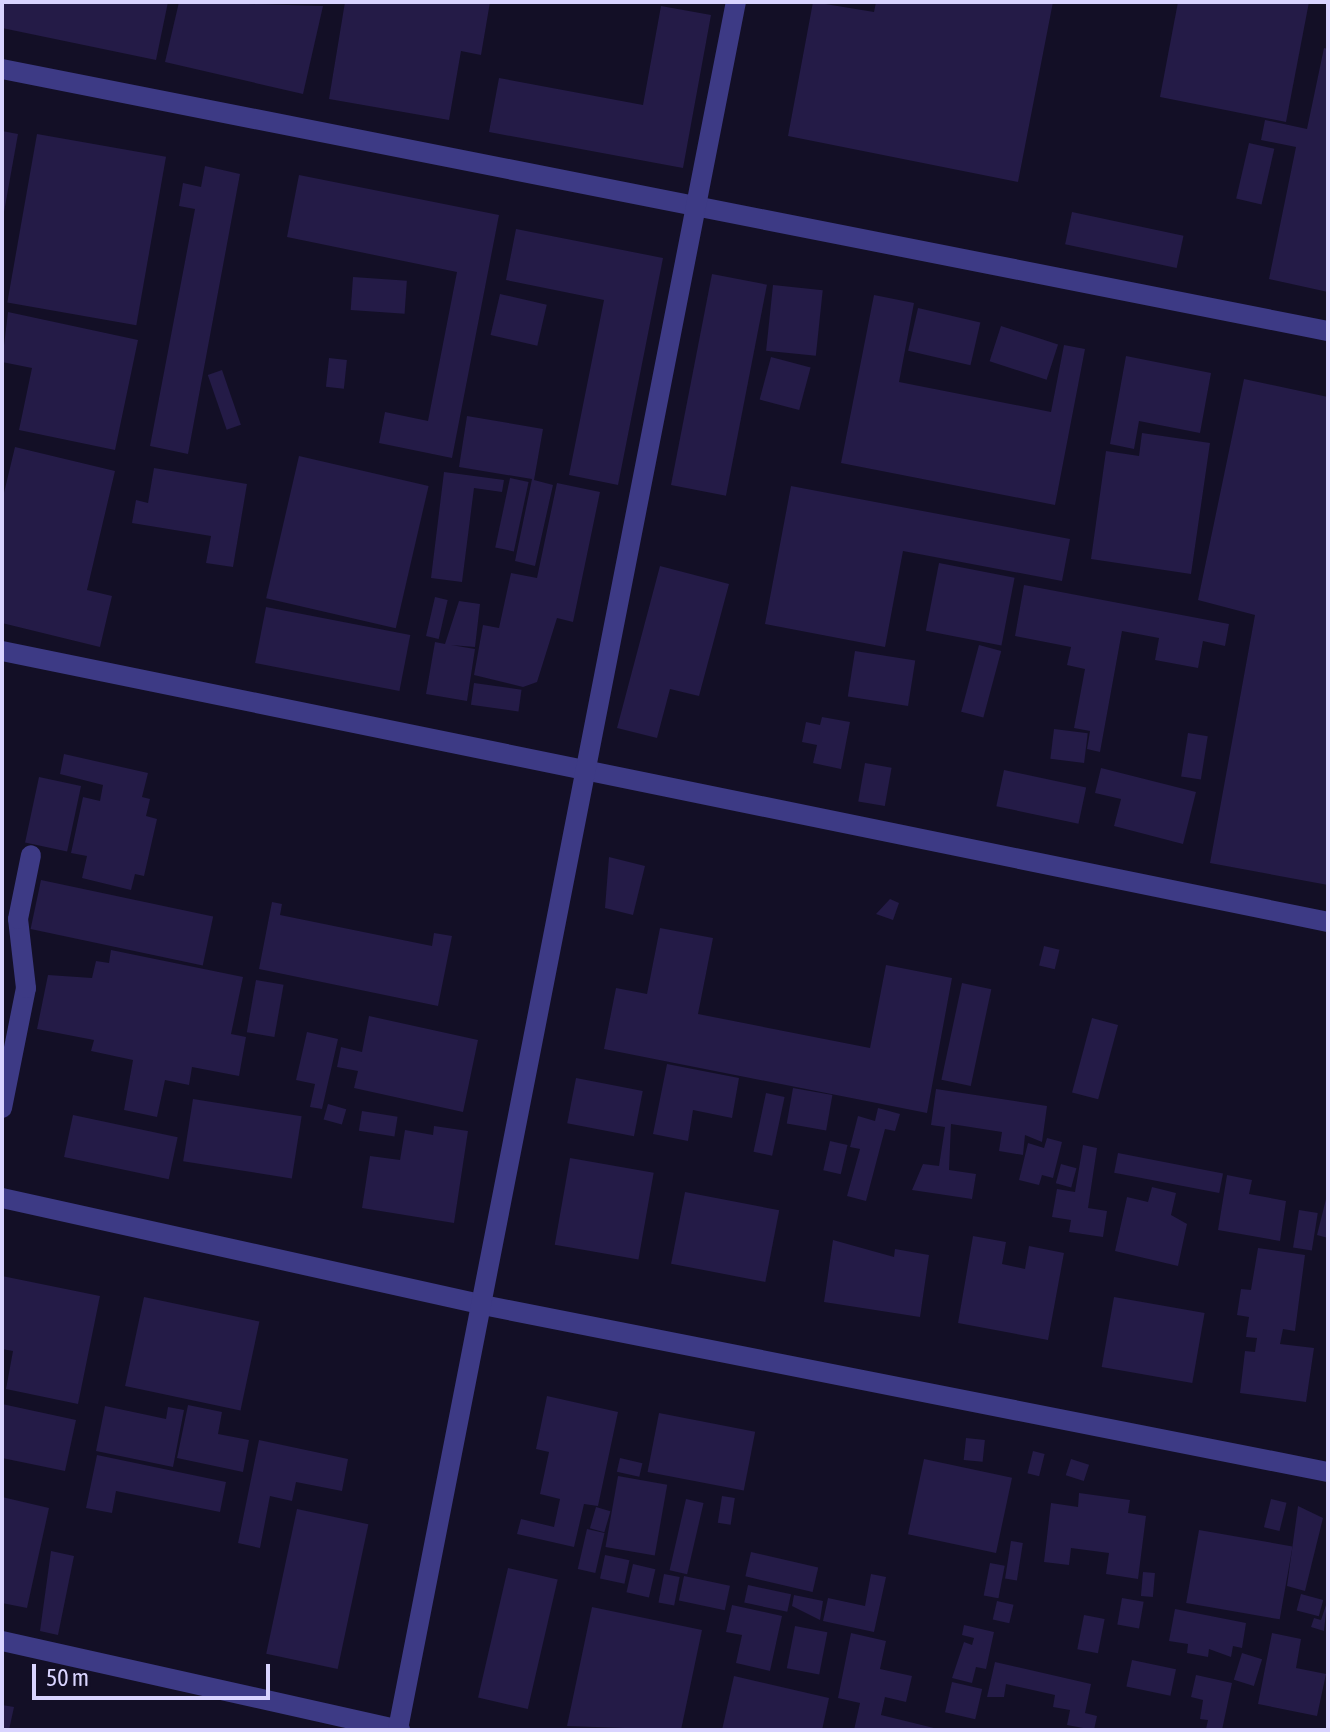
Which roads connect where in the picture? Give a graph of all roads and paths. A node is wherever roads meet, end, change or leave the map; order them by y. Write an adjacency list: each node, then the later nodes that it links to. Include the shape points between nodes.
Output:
1 (736, 2): 3 (street)
2 (2, 69): 3 (street)
3 (691, 206): 4 (street); 6 (street)
4 (1328, 331)
5 (2, 651): 6 (street)
6 (581, 765): 8 (street); 13 (street)
7 (31, 855): 11 (street, via 18,919 26,988)
8 (1304, 920): 9 (street); 10 (street)
9 (1328, 922)
10 (1328, 929)
11 (2, 1108)
12 (2, 1198): 13 (street)
13 (483, 1305): 14 (street); 16 (street)
14 (1328, 1472)
15 (2, 1641): 16 (street)
16 (399, 1730)

